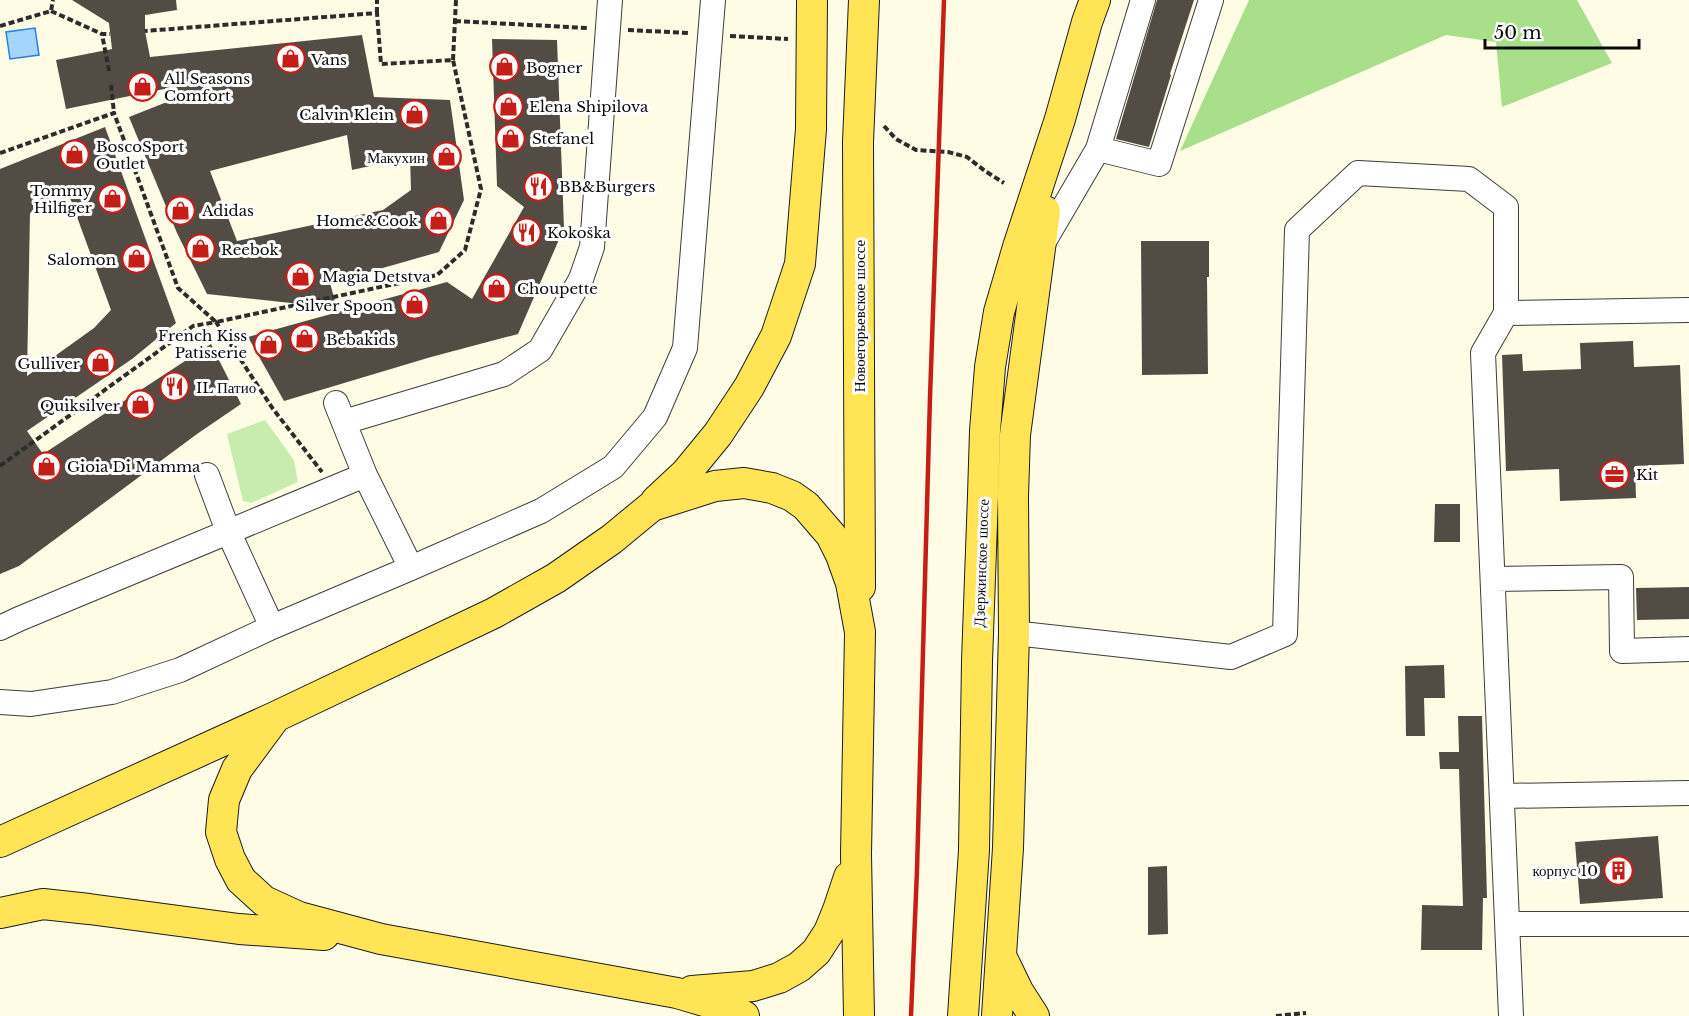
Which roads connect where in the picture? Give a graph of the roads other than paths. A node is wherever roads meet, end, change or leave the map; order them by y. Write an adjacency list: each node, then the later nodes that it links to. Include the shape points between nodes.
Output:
1 (610, 0): 14 (lane, via 592,247 581,279 540,350 504,374 340,412)
2 (713, 0): 19 (lane, via 685,348 655,417 613,467 541,511)
3 (812, 0): 17 (main road, via 811,129 800,264 776,336 749,387 693,465)
4 (864, 0): 23 (main road, Новоегорьевское шоссе, via 858,142)
5 (1095, 0): 8 (main road, Дзержинское шоссе)
6 (1143, 0): 9 (lane)
7 (1211, 0): 9 (lane, via 1159,164)
8 (1060, 119): 10 (main road, Дзержинское шоссе); 15 (main road, Дзержинское шоссе, via 999,312 990,367)
9 (1098, 149): 10 (lane)
10 (1039, 250): 16 (main road, Дзержинское шоссе, via 1015,435)
11 (1689, 310): 12 (lane)
12 (1506, 313): 20 (lane, via 1483,353); 24 (lane, via 1506,207 1469,179 1358,173 1297,230 1285,634 1231,657)
13 (207, 475): 18 (lane)
14 (365, 475): 18 (lane); 19 (lane)
15 (983, 495): 16 (main road, via 996,478 1009,484); 40 (main road, Дзержинское шоссе, via 974,850)
16 (1013, 495): 24 (main road, Дзержинское шоссе)
17 (652, 506): 23 (main road, via 715,486 744,483 792,495 819,519 841,555 851,583); 27 (main road, via 612,539 527,595)
18 (228, 531): 21 (lane); 22 (lane)
19 (411, 568): 21 (lane)
20 (1493, 579): 25 (lane, via 1621,577 1622,651); 29 (lane)
21 (272, 627): 26 (lane, via 180,669 112,692 31,705)
22 (0, 628)
23 (860, 632): 31 (main road)
24 (1014, 633): 36 (main road, Дзержинское шоссе)
25 (1689, 650)
26 (0, 702)
27 (275, 717): 30 (main road); 35 (main road, via 237,769 224,800 221,832 230,859 242,880 264,900 299,917)
28 (1689, 793): 29 (lane)
29 (1502, 796): 33 (lane)
30 (0, 843)
31 (856, 854): 37 (main road, via 829,932 816,952 799,967 753,986); 39 (main road)
32 (0, 913): 35 (main road, via 43,904 239,929)
33 (1508, 924): 34 (lane); 43 (lane)
34 (1689, 924)
35 (381, 939): 37 (main road)
36 (1001, 956): 41 (main road, Дзержинское шоссе); 42 (main road)
37 (677, 993): 38 (main road)
38 (744, 1016)
39 (859, 1016)
40 (963, 1016)
41 (997, 1016)
42 (1034, 1016)
43 (1511, 1016)

